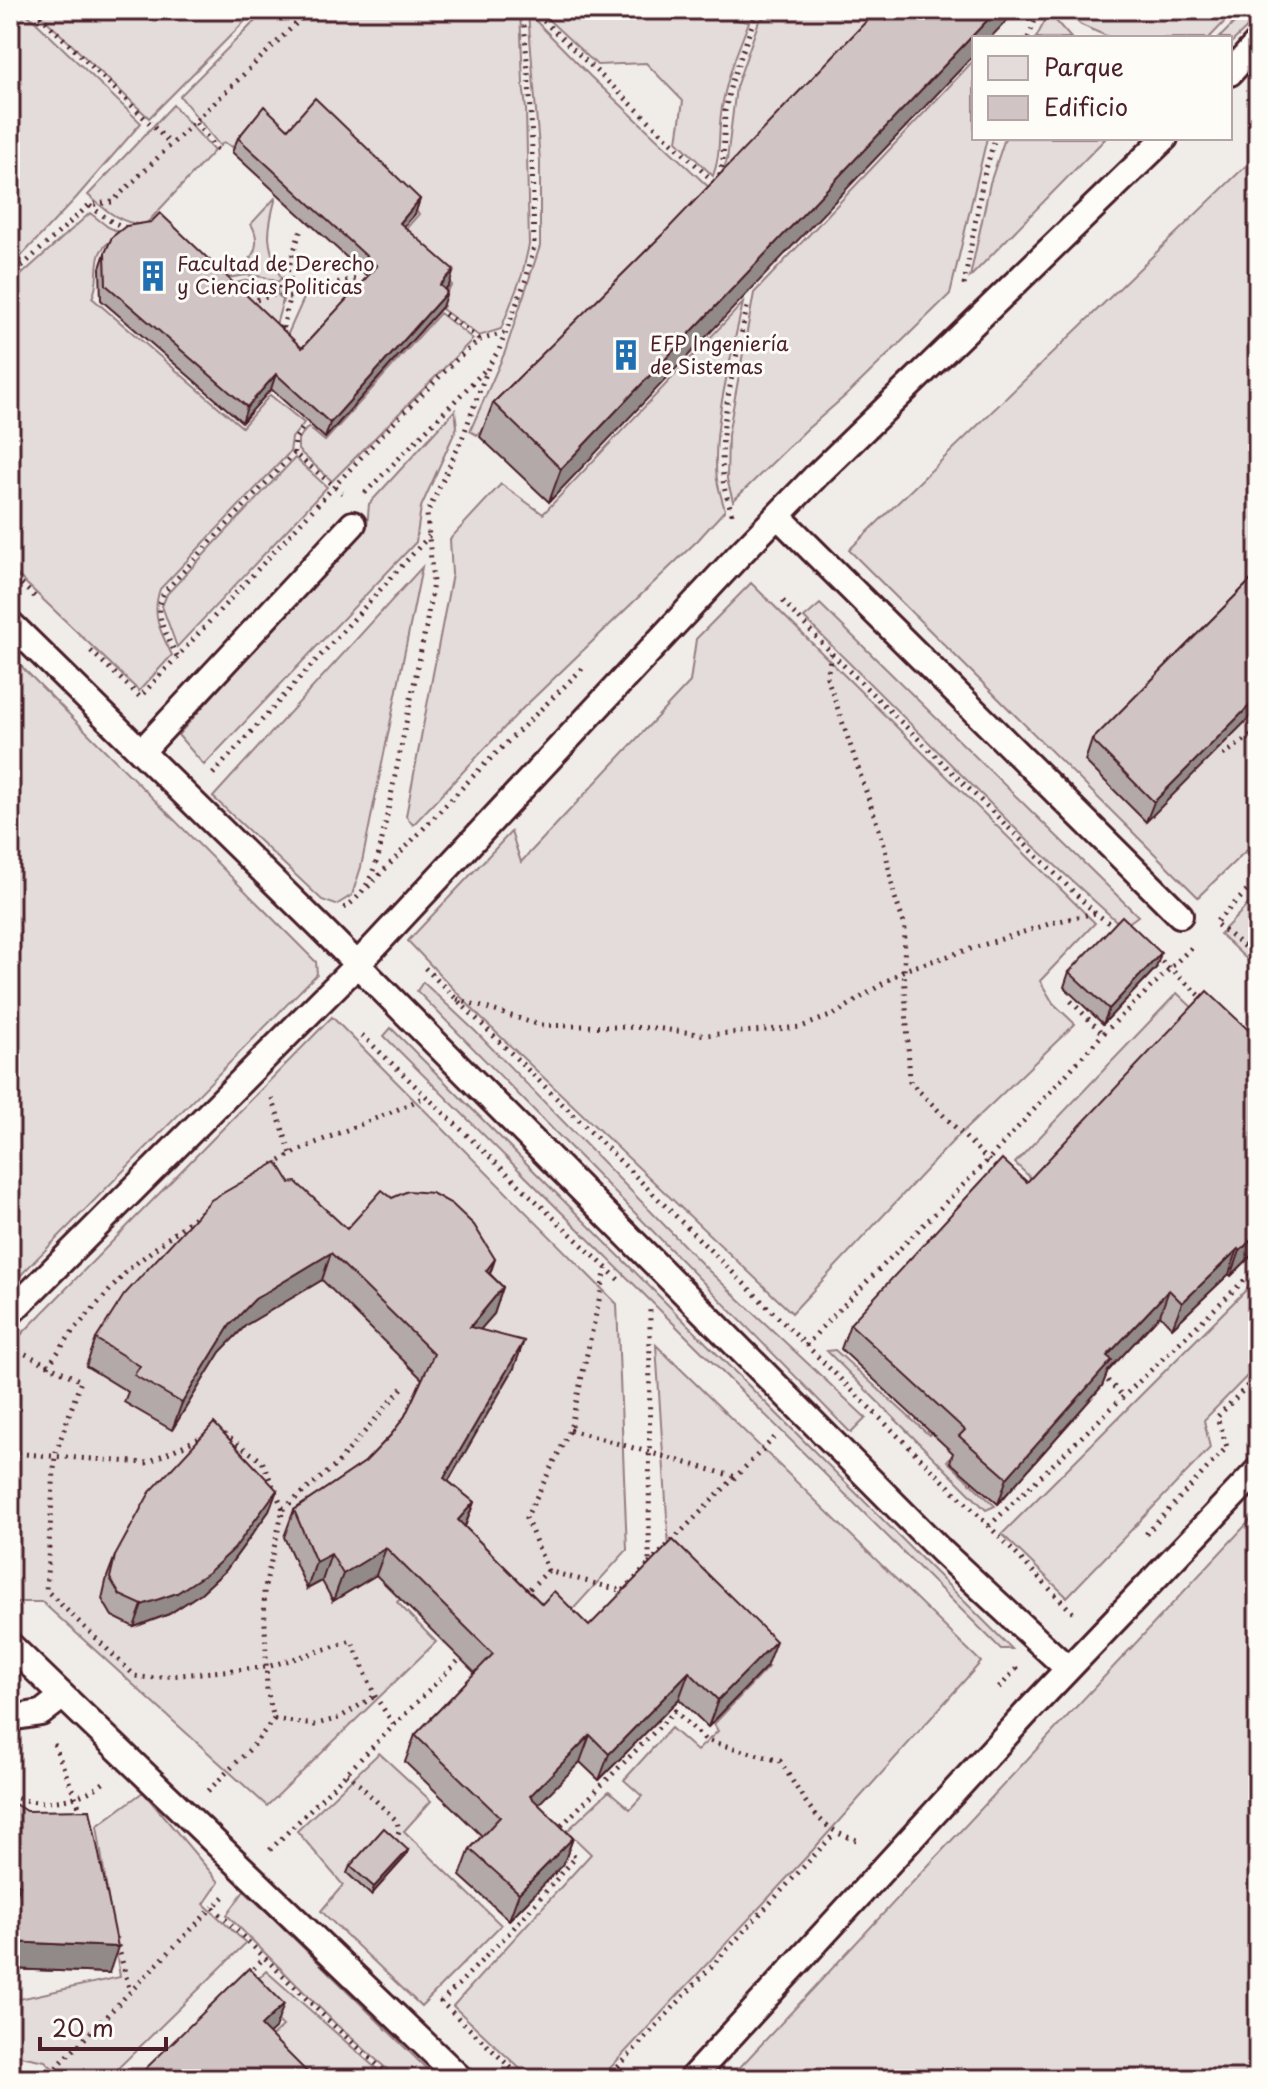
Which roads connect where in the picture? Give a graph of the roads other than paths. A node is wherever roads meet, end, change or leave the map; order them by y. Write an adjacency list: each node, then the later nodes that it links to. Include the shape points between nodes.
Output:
1 (1163, 140): 3 (lane)
2 (355, 513): 5 (lane)
3 (778, 516): 6 (lane); 7 (lane)
4 (10, 623): 5 (lane)
5 (142, 751): 7 (lane)
6 (1180, 915)
7 (357, 965): 8 (lane); 11 (lane, via 942,1552)
8 (10, 1313)
9 (1258, 1470): 11 (lane)
10 (10, 1645): 12 (lane)
11 (1068, 1669): 15 (lane)
12 (63, 1696): 13 (lane, via 41,1713); 14 (lane)
13 (10, 1718)
14 (461, 2079)
15 (691, 2079)

